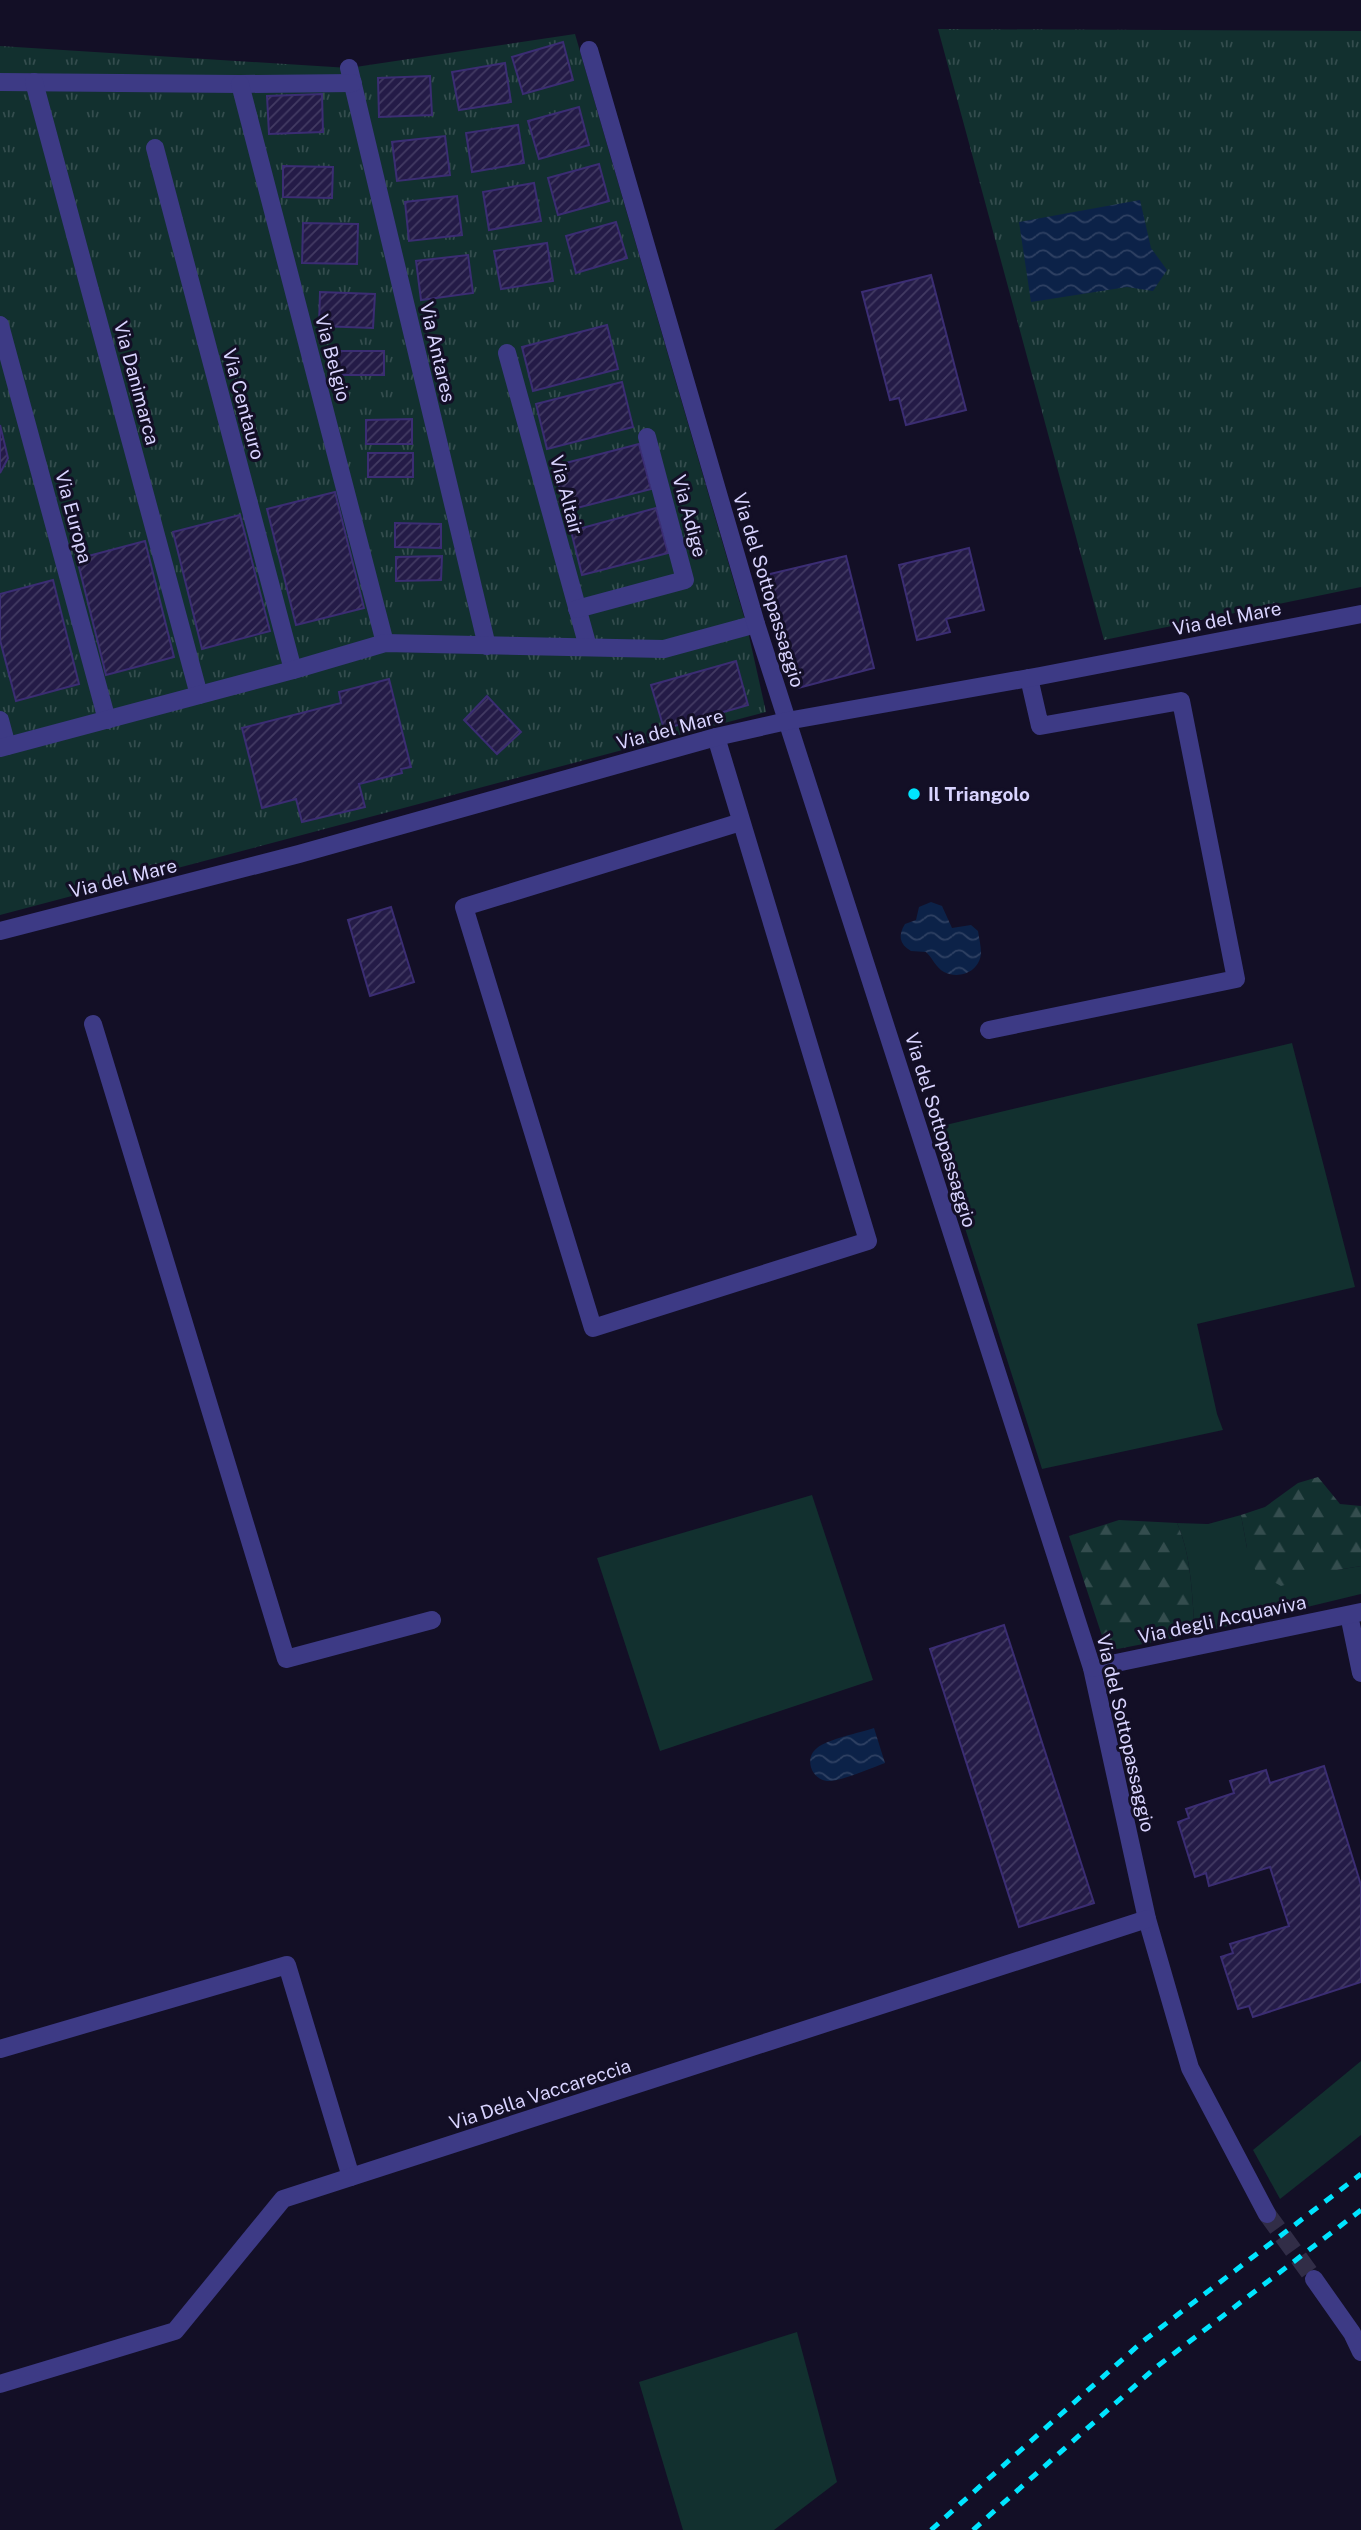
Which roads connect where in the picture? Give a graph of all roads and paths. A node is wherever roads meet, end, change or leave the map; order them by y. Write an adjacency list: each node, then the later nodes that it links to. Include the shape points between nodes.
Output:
1 (589, 50): 11 (street, Via del Sottopassaggio)
2 (0, 82): 3 (street)
3 (34, 82): 4 (street); 17 (street, Via Danimarca)
4 (240, 84): 12 (street, Via Belgio); 13 (street, Via Antares, via 351,75)
5 (155, 148): 15 (street, Via Centauro)
6 (0, 325): 19 (street, Via Europa)
7 (506, 354): 9 (street, Via Altair)
8 (647, 436): 9 (street, Via Adige, via 685,580)
9 (577, 609): 14 (street, Via Altair)
10 (1361, 614): 16 (street, Via del Mare)
11 (756, 624): 14 (street, via 664,649); 20 (street, Via del Sottopassaggio)
12 (385, 643): 13 (street); 15 (street)
13 (487, 646): 14 (street)
14 (588, 647)
15 (293, 670): 17 (street)
16 (1029, 678): 20 (street, Via del Mare); 26 (street, via 1040,726 1181,701 1236,979)
17 (199, 695): 19 (street)
18 (0, 720): 22 (street)
19 (107, 720): 22 (street)
20 (787, 721): 21 (street, Via del Mare); 29 (street, Via del Sottopassaggio)
21 (716, 737): 23 (street); 24 (street, Via del Mare, via 299,854)
22 (4, 747)
23 (741, 822): 23 (street, via 868,1241 593,1328 464,907)
24 (0, 931)
25 (93, 1024): 28 (street, via 286,1659)
26 (989, 1030)
27 (1355, 1613): 29 (street, Via degli Acquaviva); 30 (street)
28 (432, 1620)
29 (1092, 1668): 31 (street, Via del Sottopassaggio)
30 (1361, 1673)
31 (1147, 1919): 33 (street, Via Della Vaccareccia); 34 (street, Via del Sottopassaggio, via 1190,2068)
32 (0, 2049): 33 (street, via 287,1965)
33 (351, 2177): 37 (street, Via Della Vaccareccia, via 282,2199 175,2331)
34 (1267, 2214)
35 (1314, 2279): 36 (street)
36 (1361, 2352)
37 (0, 2384)

